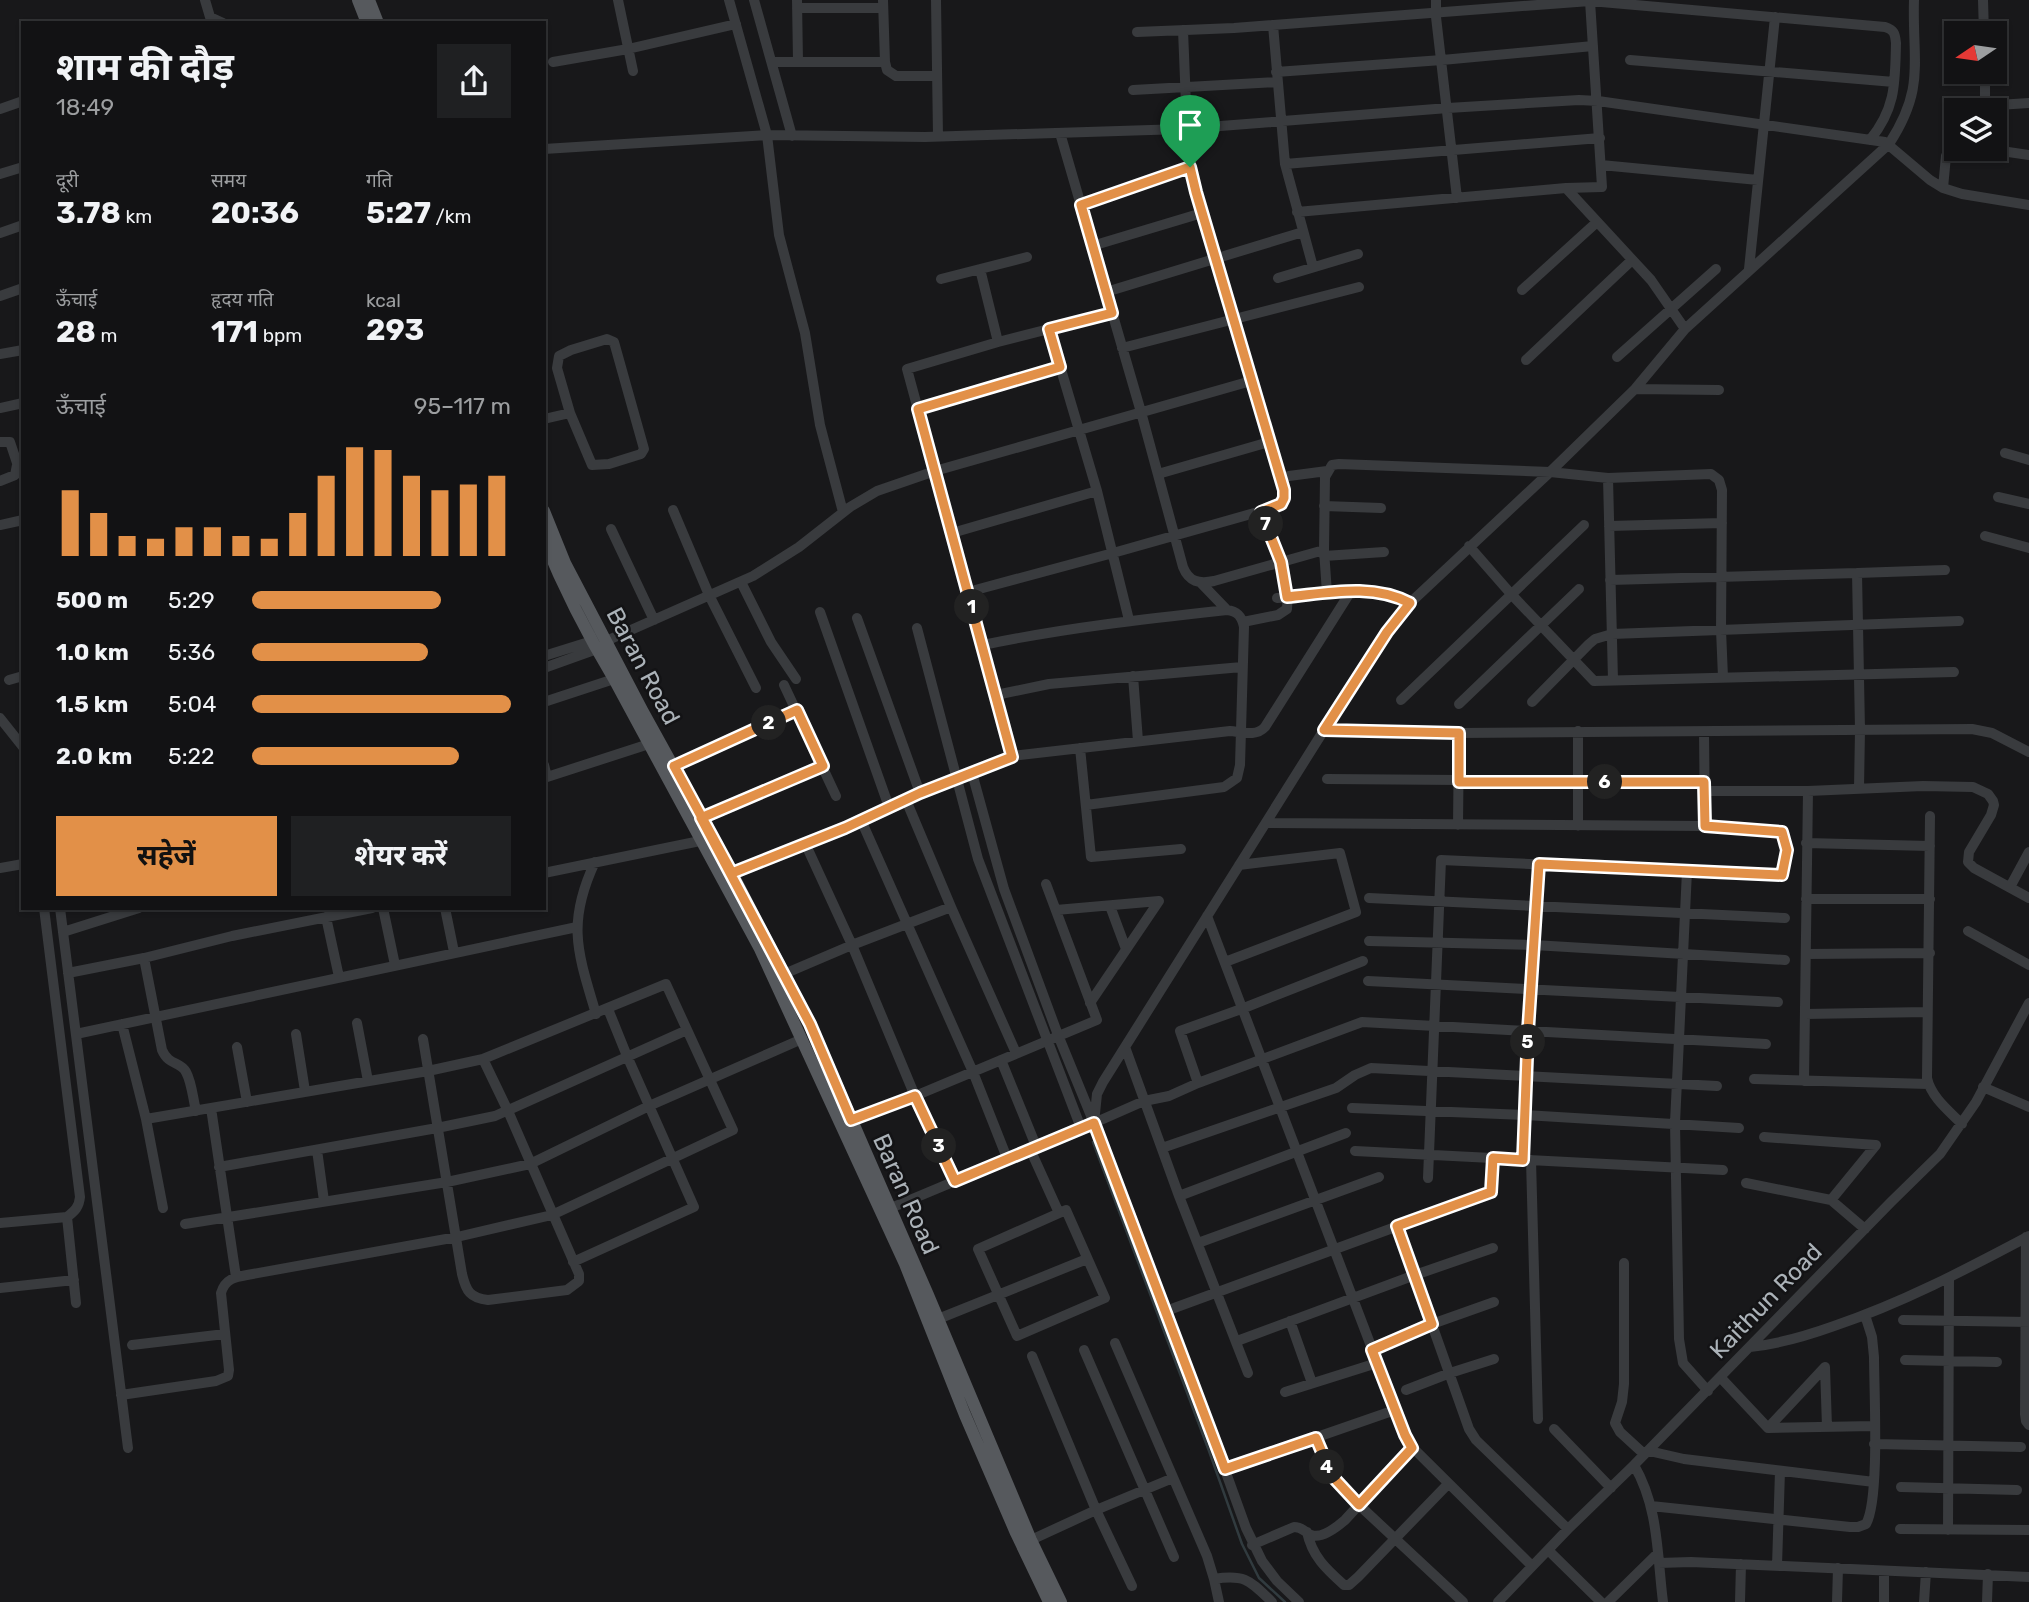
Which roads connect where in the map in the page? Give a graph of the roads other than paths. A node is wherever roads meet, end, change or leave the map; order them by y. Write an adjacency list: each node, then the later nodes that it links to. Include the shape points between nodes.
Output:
1 (205, 0): 16 (street, via 210,17)
2 (358, 0): 17 (main road)
3 (369, 0): 18 (main road)
4 (618, 0): 25 (street)
5 (729, 0): 20 (street)
6 (754, 0): 30 (street)
7 (936, 0): 34 (street)
8 (1436, 0): 14 (street)
9 (1914, 0): 54 (street, via 1914,89)
10 (1983, 0): 19 (street)
11 (1590, 1): 14 (street); 15 (street); 24 (street)
12 (797, 4): 13 (street); 28 (street)
13 (883, 4): 31 (street)
14 (1436, 13): 21 (street); 26 (street)
15 (1775, 17): 32 (street); 36 (street, via 1892,29 1896,36)
16 (219, 21)
17 (366, 21)
18 (378, 21)
19 (1984, 21)
20 (736, 24): 25 (street); 49 (street)
21 (1273, 25): 22 (street); 35 (street)
22 (1183, 30): 23 (street); 38 (street)
23 (1137, 32)
24 (1593, 46): 26 (street); 40 (street)
25 (628, 49): 29 (street); 33 (street)
26 (1442, 60): 35 (street); 44 (street)
27 (1630, 60): 32 (street)
28 (797, 61): 30 (street); 31 (street)
29 (554, 62)
30 (772, 62): 50 (street)
31 (885, 62): 34 (street, via 896,76)
32 (1769, 70): 36 (street); 46 (street)
33 (633, 71)
34 (937, 76): 51 (street)
35 (1276, 77): 38 (street); 45 (street)
36 (1894, 82): 53 (street, via 1891,107)
37 (1985, 84): 42 (street, via 1987,102)
38 (1185, 87): 39 (street); 47 (street)
39 (1133, 90)
40 (1598, 100): 44 (street); 46 (street); 52 (street)
41 (21, 102): 43 (street)
42 (2029, 103)
43 (0, 108)
44 (1448, 108): 45 (street); 56 (street)
45 (1280, 122): 47 (street); 60 (street)
46 (1763, 125): 53 (street); 65 (street)
47 (1187, 129): 48 (street); 62 (street)
48 (1060, 133): 51 (street); 69 (street)
49 (767, 135): 50 (street); 55 (street); 133 (street, via 779,235)
50 (792, 136): 51 (street)
51 (937, 136)
52 (1600, 138): 56 (street); 61 (street)
53 (1870, 141): 54 (street)
54 (1889, 144): 67 (street); 85 (street)
55 (546, 149)
56 (1452, 150): 60 (street); 68 (street)
57 (2007, 152): 58 (street)
58 (2029, 155)
59 (1946, 161): 67 (street)
60 (1285, 164): 71 (street)
61 (1601, 165): 65 (street); 66 (street, via 1602,187)
62 (1190, 167): 69 (street); 72 (street)
63 (21, 168): 64 (street)
64 (0, 174)
65 (1758, 180): 85 (street)
66 (1566, 188): 68 (street); 73 (street)
67 (1943, 188): 70 (street)
68 (1457, 198): 71 (street)
69 (1081, 205): 77 (street)
70 (2029, 205)
71 (1297, 212): 75 (street)
72 (1202, 213): 77 (street); 80 (street)
73 (1597, 222): 81 (street); 90 (street)
74 (21, 226): 76 (street)
75 (1303, 232): 80 (street); 82 (street)
76 (0, 233)
77 (1093, 246): 91 (street)
78 (1358, 254): 82 (street)
79 (1027, 257): 83 (street)
80 (1215, 258): 91 (street); 95 (street)
81 (1632, 260): 93 (street); 103 (street)
82 (1313, 267): 86 (street)
83 (980, 269): 87 (street); 98 (street)
84 (1716, 269): 93 (street)
85 (1749, 269): 97 (street)
86 (1278, 278)
87 (941, 279)
88 (1359, 287): 95 (street)
89 (21, 289): 92 (street)
90 (1522, 290)
91 (1106, 292): 94 (street)
92 (0, 296)
93 (1671, 308): 97 (street); 102 (street)
94 (1112, 313): 96 (street); 99 (street)
95 (1233, 318): 99 (street); 105 (street)
96 (1049, 329): 98 (street); 104 (street)
97 (1685, 329): 106 (street)
98 (999, 342): 110 (street, via 907,369)
99 (1122, 348): 111 (street)
100 (21, 350): 101 (street)
101 (0, 354)
102 (1616, 357)
103 (1526, 360)
104 (1060, 367): 110 (street); 114 (street)
105 (1251, 381): 111 (street); 116 (street)
106 (1635, 388): 107 (street); 122 (street)
107 (1719, 390)
108 (21, 403): 109 (street)
109 (0, 408)
110 (918, 409): 120 (street)
111 (1141, 412): 114 (street); 123 (street)
112 (570, 413): 112 (street, via 557,368 559,356 607,338 614,342 644,449 609,464 592,465); 113 (street)
113 (546, 419)
114 (1078, 432): 120 (street); 127 (street)
115 (0, 442): 118 (street, via 10,442)
116 (1269, 442): 123 (street); 134 (street, via 1284,498)
117 (2005, 453): 119 (street)
118 (20, 460): 126 (street, via 15,475)
119 (2029, 460)
120 (934, 471): 133 (street, via 877,491); 142 (street)
121 (1327, 471): 122 (street, via 1339,464); 124 (street); 130 (street)
122 (1550, 472): 125 (street); 146 (street)
123 (1158, 474): 143 (street)
124 (1289, 476)
125 (1608, 478): 137 (street, via 1714,475 1721,483); 140 (street)
126 (0, 481)
127 (1097, 491): 142 (street); 149 (street)
128 (1998, 496): 129 (street)
129 (2029, 504)
130 (1324, 506): 131 (street); 150 (street)
131 (1381, 508)
132 (673, 510): 163 (street)
133 (843, 512): 156 (street, via 799,547)
134 (1261, 512): 143 (street); 151 (street)
135 (546, 515): 178 (main road, Baran Road)
136 (21, 520): 138 (street)
137 (1722, 523): 140 (street); 154 (street)
138 (0, 525)
139 (1584, 525): 162 (street)
140 (1609, 526): 155 (street)
141 (611, 529): 169 (street)
142 (952, 533): 160 (street)
143 (1175, 536): 149 (street); 157 (street, via 1186,574)
144 (1985, 536): 147 (street)
145 (546, 545): 178 (main road, Baran Road, via 569,598)
146 (1469, 546): 162 (street); 165 (street)
147 (2029, 548)
148 (1384, 552): 150 (street)
149 (1113, 553): 160 (street); 170 (street)
150 (1324, 553): 151 (street); 161 (street)
151 (1281, 562): 157 (street); 164 (street)
152 (1945, 570): 153 (street)
153 (1857, 573): 154 (street); 173 (street)
154 (1721, 577): 155 (street); 176 (street)
155 (1610, 580): 177 (street)
156 (741, 582): 163 (street); 190 (street)
157 (1200, 583): 166 (street)
158 (1579, 589): 174 (street)
159 (1351, 591): 161 (street); 165 (street, via 1387,594); 204 (street, via 1265,727 1257,733)
160 (968, 592): 179 (street)
161 (1327, 593): 164 (street)
162 (1511, 594): 174 (street); 196 (street)
163 (709, 595): 169 (street); 194 (street)
164 (1282, 598): 172 (street, via 1287,609 1278,615)
165 (1410, 603): 202 (street)
166 (1227, 610): 170 (street); 172 (street, via 1237,613)
167 (820, 612): 229 (street)
168 (857, 618): 225 (street)
169 (654, 620): 178 (street)
170 (1129, 620): 179 (street)
171 (1959, 621): 173 (street)
172 (1242, 622): 183 (street)
173 (1857, 625): 176 (street); 185 (street)
174 (1542, 626): 181 (street); 199 (street)
175 (916, 628): 218 (street)
176 (1721, 630): 177 (street); 188 (street)
177 (1612, 634): 181 (street, via 1595,639); 192 (street)
178 (598, 644): 180 (street); 182 (street); 189 (main road, Baran Road); 214 (main road, Baran Road)
179 (983, 645): 195 (street)
180 (546, 656)
181 (1573, 658): 192 (street, via 1594,681); 198 (street)
182 (546, 667)
183 (1242, 667): 186 (street); 204 (street)
184 (1954, 672): 185 (street)
185 (1859, 674): 188 (street); 203 (street)
186 (1133, 676): 195 (street, via 1049,684); 208 (street)
187 (21, 677): 191 (street)
188 (1723, 677): 192 (street)
189 (614, 679): 197 (street); 210 (main road, Baran Road)
190 (796, 679)
191 (9, 680)
192 (1613, 680)
193 (784, 685): 200 (street)
194 (756, 688)
195 (996, 695): 213 (street)
196 (1401, 700)
197 (546, 701)
198 (1532, 702)
199 (1459, 704)
200 (797, 710): 214 (street); 215 (street)
201 (0, 718): 209 (street)
202 (1324, 730): 207 (street); 233 (street)
203 (1860, 730): 206 (street); 212 (street, via 1979,730); 223 (street)
204 (1240, 732): 208 (street); 228 (street, via 1239,774 1224,787)
205 (1578, 732): 206 (street); 207 (street); 221 (street)
206 (1704, 732): 222 (street)
207 (1459, 733): 220 (street)
208 (1138, 741): 211 (street)
209 (21, 744)
210 (649, 744): 217 (street); 237 (main road, Baran Road)
211 (1080, 748): 213 (street); 228 (street)
212 (2029, 752)
213 (1012, 757): 216 (street)
214 (674, 766): 231 (main road, Baran Road)
215 (823, 766): 226 (street); 231 (street)
216 (972, 773): 218 (street); 314 (street, via 1004,889)
217 (546, 777)
218 (956, 779): 225 (street); 318 (street, via 978,859)
219 (1326, 779): 220 (street)
220 (1459, 782): 221 (street); 234 (street)
221 (1578, 782): 222 (street); 235 (street)
222 (1704, 787): 224 (street); 236 (street)
223 (1859, 788): 224 (street); 252 (street, via 1961,785 1988,794 1993,810 1968,862)
224 (1808, 791): 239 (street)
225 (920, 793): 227 (street)
226 (836, 796)
227 (906, 800): 229 (street); 260 (street)
228 (1086, 805): 241 (street, via 1091,857)
229 (889, 807): 232 (street)
230 (1930, 816): 240 (street)
231 (701, 818): 250 (main road, Baran Road)
232 (860, 820): 238 (street); 272 (street)
233 (1266, 823): 234 (street); 246 (street)
234 (1458, 825): 235 (street)
235 (1578, 826): 236 (street)
236 (1705, 826): 248 (street, via 1782,832 1787,850 1782,875)
237 (700, 841): 243 (street); 317 (main road, Baran Road, via 760,949)
238 (806, 843): 250 (street); 278 (street)
239 (1806, 843): 240 (street); 255 (street)
240 (1930, 846): 256 (street)
241 (1181, 849)
242 (2029, 852): 252 (street)
243 (595, 862): 249 (street); 273 (street, via 583,889)
244 (21, 864): 247 (street)
245 (1539, 864): 248 (street); 257 (street, via 1441,860); 259 (street)
246 (1239, 865): 269 (street); 288 (street, via 1340,852 1356,912)
247 (0, 868)
248 (1687, 871): 268 (street)
249 (546, 873)
250 (732, 873): 292 (main road, Baran Road)
251 (1046, 884): 267 (street)
252 (2010, 887): 254 (street)
253 (1369, 898): 257 (street)
254 (2029, 898)
255 (1806, 899): 256 (street); 284 (street)
256 (1930, 899): 282 (street)
257 (1440, 902): 259 (street); 277 (street)
258 (1110, 906): 267 (street); 280 (street); 280 (street, via 1159,901)
259 (1536, 906): 268 (street); 279 (street)
260 (951, 907): 272 (street); 322 (street)
261 (44, 910): 390 (street, via 80,1197 79,1206)
262 (60, 910): 275 (street)
263 (133, 910): 275 (street)
264 (362, 910): 270 (street)
265 (383, 910): 289 (street)
266 (445, 910): 281 (street)
267 (1056, 910): 299 (street)
268 (1685, 913): 271 (street); 283 (street)
269 (1207, 916): 288 (street); 321 (street)
270 (326, 917): 285 (street); 293 (street)
271 (1785, 918)
272 (908, 923): 278 (street); 329 (street)
273 (577, 927): 281 (street); 304 (street, via 578,952)
274 (1968, 931): 290 (street)
275 (63, 932): 291 (street)
276 (1369, 941): 277 (street)
277 (1438, 942): 279 (street); 295 (street)
278 (852, 945): 292 (street); 341 (street)
279 (1534, 945): 283 (street); 296 (street)
280 (1126, 949): 299 (street)
281 (454, 952): 289 (street)
282 (1930, 953): 284 (street); 303 (street)
283 (1683, 954): 286 (street); 297 (street)
284 (1806, 954): 305 (street)
285 (144, 958): 291 (street); 306 (street)
286 (1785, 960)
287 (1363, 961): 301 (street)
288 (1225, 962): 301 (street)
289 (395, 965): 293 (street)
290 (2029, 965)
291 (68, 973): 312 (street)
292 (784, 974): 354 (main road, Baran Road)
293 (339, 977): 306 (street)
294 (1368, 981): 295 (street)
295 (1437, 984): 296 (street); 309 (street)
296 (1531, 989): 297 (street); 311 (street)
297 (1681, 997): 298 (street); 315 (street)
298 (1778, 1002)
299 (1090, 1003): 314 (street, via 1097,1020)
300 (2029, 1003): 339 (street, Kaithun Road)
301 (1244, 1008): 324 (street); 335 (street, via 1180,1031)
302 (608, 1009): 304 (street); 310 (street, via 666,984); 323 (street)
303 (1927, 1012): 305 (street); 337 (street)
304 (596, 1014): 325 (street)
305 (1805, 1014): 334 (street)
306 (155, 1017): 308 (street); 349 (street, via 164,1054 186,1072)
307 (357, 1023): 333 (street)
308 (122, 1024): 312 (street); 353 (street)
309 (1435, 1026): 311 (street); 324 (street, via 1362,1021); 327 (street)
310 (687, 1030): 323 (street); 332 (street)
311 (1528, 1031): 315 (street); 330 (street)
312 (76, 1034): 444 (street)
313 (296, 1034): 340 (street)
314 (1058, 1035): 318 (street); 355 (street)
315 (1680, 1038): 319 (street); 336 (street)
316 (423, 1039): 328 (street)
317 (802, 1039): 332 (street); 387 (main road, Baran Road)
318 (1046, 1040): 322 (street); 359 (street)
319 (1766, 1044)
320 (237, 1047): 343 (street)
321 (1125, 1047): 342 (street); 355 (street, via 1097,1094)
322 (1016, 1053): 326 (street)
323 (627, 1056): 344 (street); 350 (street)
324 (1263, 1058): 335 (street); 347 (street)
325 (483, 1059): 328 (street); 350 (street)
326 (1001, 1060): 329 (street); 363 (street)
327 (1433, 1070): 330 (street); 347 (street, via 1365,1069 1336,1088); 351 (street)
328 (428, 1071): 333 (street); 358 (street)
329 (973, 1072): 341 (street); 370 (street)
330 (1527, 1076): 336 (street); 352 (street)
331 (1754, 1079): 334 (street)
332 (709, 1080): 344 (street); 369 (street, via 733,1130)
333 (368, 1081): 340 (street)
334 (1804, 1081): 337 (street)
335 (1198, 1083): 342 (street)
336 (1678, 1083): 338 (street); 356 (street)
337 (1928, 1084): 357 (street)
338 (1717, 1086)
339 (1983, 1087): 345 (street); 357 (street, Kaithun Road)
340 (305, 1091): 343 (street)
341 (915, 1096): 354 (street); 379 (street)
342 (1144, 1101): 355 (street); 364 (street)
343 (247, 1102): 346 (street)
344 (649, 1106): 369 (street); 373 (street)
345 (2029, 1107)
346 (211, 1108): 349 (street); 374 (street)
347 (1280, 1108): 364 (street); 367 (street)
348 (1352, 1108): 351 (street)
349 (196, 1111): 353 (street)
350 (508, 1111): 358 (street); 373 (street)
351 (1431, 1112): 352 (street); 368 (street)
352 (1525, 1115): 356 (street); 372 (street)
353 (146, 1119): 386 (street)
354 (851, 1120): 387 (main road, Baran Road)
355 (1094, 1123): 359 (street); 415 (street)
356 (1675, 1124): 360 (street); 375 (street)
357 (1962, 1124): 395 (street, Kaithun Road, via 1940,1154)
358 (437, 1128): 365 (street); 380 (street)
359 (1081, 1128): 363 (street)
360 (1739, 1128)
361 (1346, 1133): 367 (street)
362 (1764, 1137): 384 (street, via 1876,1145)
363 (1033, 1147): 370 (street); 388 (street)
364 (1162, 1148): 382 (street)
365 (317, 1150): 374 (street); 385 (street)
366 (1355, 1151): 368 (street)
367 (1297, 1153): 382 (street); 383 (street)
368 (1429, 1155): 371 (street); 378 (street)
369 (672, 1158): 389 (street); 402 (street, via 694,1207)
370 (1007, 1158): 379 (street)
371 (1493, 1158): 372 (street); 394 (street, via 1491,1192)
372 (1527, 1160): 375 (street); 446 (street)
373 (530, 1164): 380 (street); 389 (street)
374 (219, 1167): 391 (street)
375 (1676, 1168): 376 (street); 442 (street, via 1679,1351 1686,1369)
376 (1723, 1170)
377 (1379, 1177): 383 (street)
378 (1428, 1178)
379 (955, 1181): 387 (street)
380 (447, 1182): 385 (street); 396 (street)
381 (1746, 1183): 384 (street)
382 (1179, 1196): 398 (street)
383 (1315, 1200): 398 (street); 400 (street)
384 (1831, 1200): 395 (street)
385 (324, 1202): 391 (street)
386 (163, 1208)
387 (885, 1210): 417 (main road, Baran Road); 495 (main road, Baran Road, via 965,1415)
388 (1059, 1213): 401 (street, via 1066,1210); 411 (street, via 978,1250)
389 (552, 1214): 396 (street); 402 (street)
390 (67, 1217): 392 (street); 408 (street)
391 (227, 1217): 393 (street); 406 (street)
392 (0, 1223)
393 (185, 1224)
394 (1397, 1226): 400 (street); 405 (street)
395 (1864, 1229): 427 (street, Kaithun Road)
396 (457, 1237): 402 (street, via 465,1284 477,1299 567,1290 579,1281); 406 (street)
397 (2028, 1237): 404 (street); 407 (street)
398 (1198, 1243): 410 (street)
399 (1493, 1248): 405 (street)
400 (1334, 1249): 410 (street); 412 (street)
401 (1087, 1259): 411 (street); 411 (street, via 1105,1298 1017,1336)
402 (573, 1262)
403 (1624, 1263): 458 (street, via 1624,1384 1615,1423)
404 (2028, 1266): 421 (street)
405 (1415, 1275): 412 (street); 422 (street)
406 (236, 1277): 423 (street, via 225,1283 221,1293)
407 (1950, 1278): 416 (street); 420 (street)
408 (74, 1280): 409 (street); 414 (street)
409 (0, 1288)
410 (1217, 1292): 415 (street); 424 (street)
411 (998, 1294): 417 (street)
412 (1353, 1299): 419 (street); 429 (street)
413 (1494, 1302): 422 (street)
414 (76, 1303)
415 (1166, 1311): 460 (street)
416 (1865, 1315): 427 (street, via 1793,1340); 448 (street, via 1874,1357)
417 (938, 1319): 479 (main road, Baran Road)
418 (1903, 1320): 420 (street)
419 (1290, 1321): 424 (street); 440 (street)
420 (1949, 1321): 421 (street); 433 (street)
421 (2028, 1322): 439 (street)
422 (1432, 1324): 429 (street); 437 (street)
423 (225, 1334): 426 (street); 444 (street, via 229,1373 225,1379)
424 (1237, 1341): 436 (street)
425 (1115, 1343): 462 (street)
426 (132, 1345)
427 (1750, 1347): 438 (street, Kaithun Road)
428 (1084, 1350): 468 (street)
429 (1372, 1350): 435 (street)
430 (1032, 1356): 472 (street)
431 (1494, 1359): 437 (street)
432 (1905, 1360): 433 (street)
433 (1948, 1361): 434 (street); 454 (street)
434 (1997, 1362)
435 (1377, 1363): 440 (street); 445 (street)
436 (1248, 1373)
437 (1450, 1373): 441 (street); 474 (street, via 1472,1435)
438 (1721, 1378): 442 (street, Kaithun Road); 450 (street)
439 (2027, 1378): 447 (street, via 2025,1414)
440 (1312, 1383): 443 (street)
441 (1406, 1390)
442 (1708, 1391): 458 (street, Kaithun Road)
443 (1285, 1392)
444 (121, 1395): 456 (street)
445 (1395, 1410): 452 (street); 457 (street)
446 (1538, 1419)
447 (2029, 1425)
448 (1874, 1426): 449 (street); 453 (street)
449 (1827, 1427): 450 (street); 450 (street, via 1825,1367)
450 (1768, 1428)
451 (1554, 1429): 466 (street)
452 (1316, 1438): 460 (street); 470 (street, via 1332,1476)
453 (1874, 1444): 454 (street); 463 (street)
454 (1948, 1445): 455 (street); 467 (street)
455 (2021, 1447)
456 (128, 1448)
457 (1412, 1448): 464 (street); 470 (street)
458 (1646, 1452): 459 (street, Kaithun Road); 461 (street)
459 (1634, 1465): 466 (street, Kaithun Road); 471 (street)
460 (1225, 1469): 481 (street)
461 (1780, 1471): 463 (street); 473 (street)
462 (1173, 1478): 468 (street); 493 (street)
463 (1874, 1482): 473 (street, via 1870,1518 1864,1526)
464 (1448, 1484): 480 (street); 486 (street)
465 (1902, 1487): 467 (street)
466 (1611, 1488): 474 (street, Kaithun Road)
467 (1948, 1488): 469 (street); 476 (street)
468 (1145, 1490): 472 (street); 483 (street)
469 (2017, 1490)
470 (1359, 1505): 478 (street, via 1333,1530 1316,1535); 480 (street)
471 (1651, 1506): 473 (street); 484 (street)
472 (1096, 1510): 479 (street); 494 (street)
473 (1779, 1520): 487 (street)
474 (1568, 1529): 482 (street, Kaithun Road)
475 (1900, 1529): 476 (street)
476 (1948, 1530): 477 (street)
477 (2029, 1530)
478 (1307, 1532): 480 (street, via 1319,1560 1346,1585); 481 (street, via 1294,1527)
479 (1031, 1539): 496 (main road, Baran Road)
480 (1396, 1539): 500 (street)
481 (1252, 1545): 499 (street, via 1271,1574)
482 (1548, 1550): 486 (street, Kaithun Road); 502 (street)
483 (1174, 1557)
484 (1659, 1558): 485 (street); 503 (street); 504 (street)
485 (1741, 1564): 487 (street); 505 (street)
486 (1532, 1566): 501 (street, Kaithun Road)
487 (1777, 1566): 488 (street)
488 (1838, 1568): 489 (street); 506 (street)
489 (1884, 1571): 490 (street); 507 (street)
490 (1926, 1572): 491 (street); 508 (street)
491 (1989, 1574): 492 (street); 509 (street)
492 (2029, 1577)
493 (1214, 1579): 497 (street); 498 (street, via 1240,1577)
494 (1132, 1586)
495 (1049, 1602)
496 (1061, 1602)
497 (1219, 1602)
498 (1272, 1602)
499 (1299, 1602)
500 (1463, 1602)
501 (1498, 1602)
502 (1601, 1602)
503 (1608, 1602)
504 (1663, 1602)
505 (1740, 1602)
506 (1837, 1602)
507 (1884, 1602)
508 (1924, 1602)
509 (1987, 1602)

